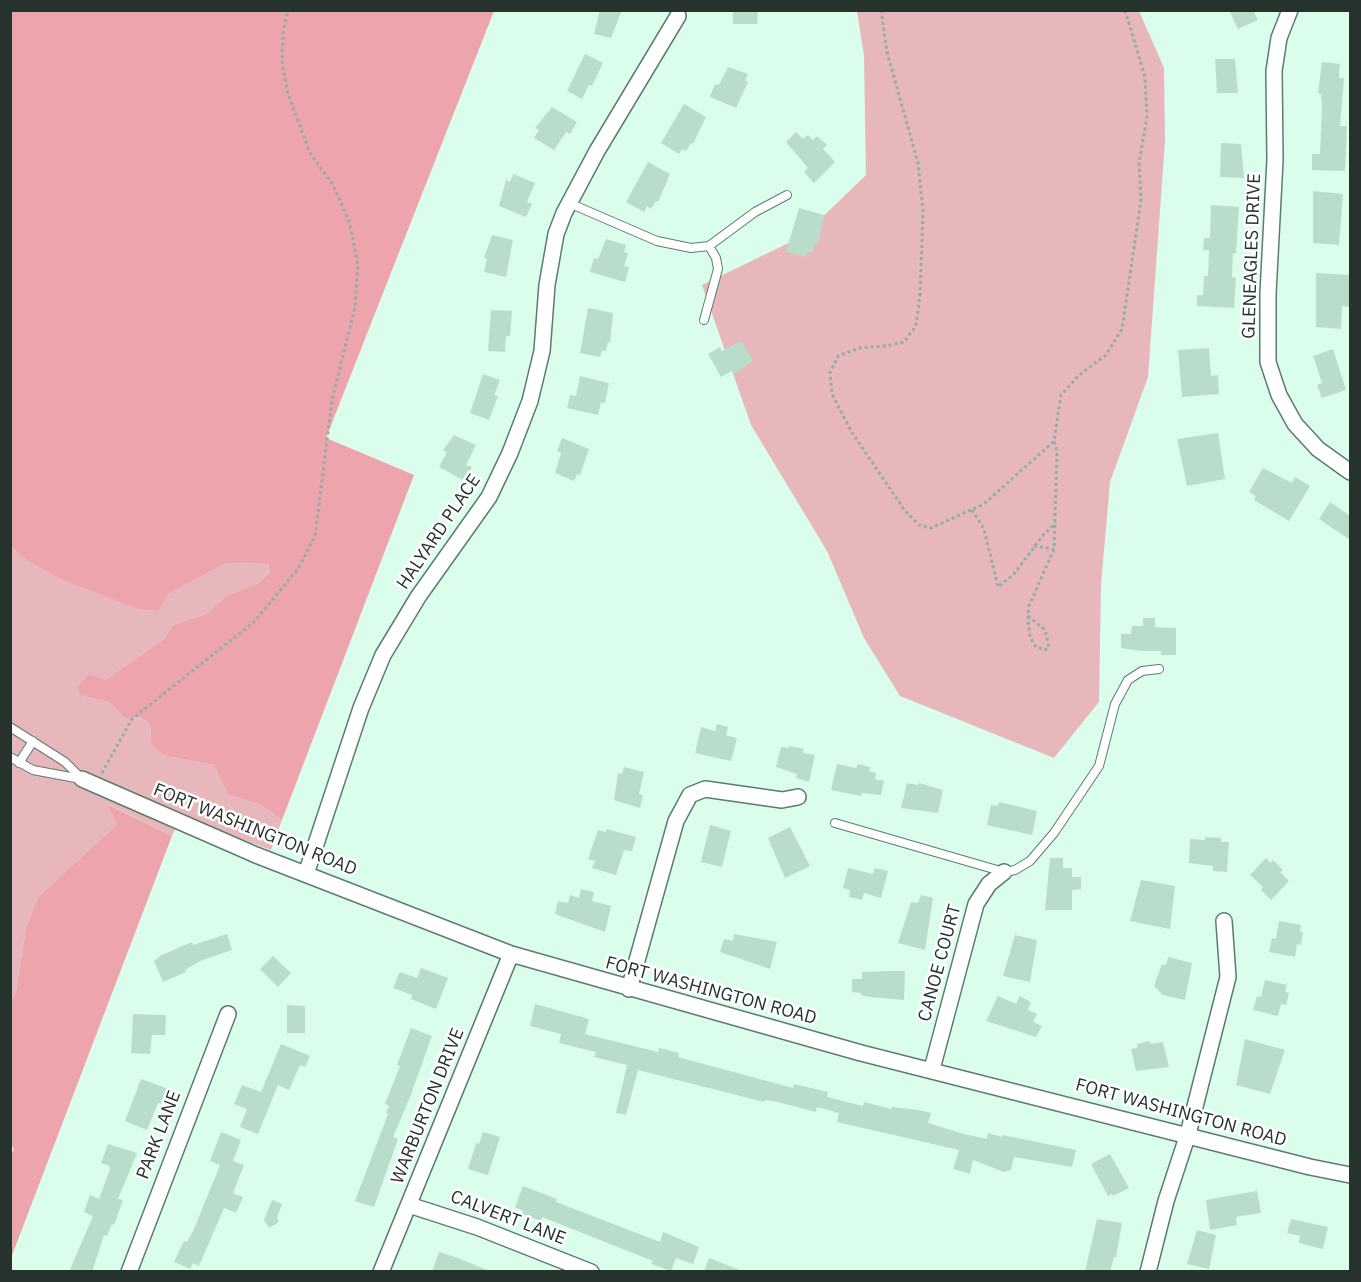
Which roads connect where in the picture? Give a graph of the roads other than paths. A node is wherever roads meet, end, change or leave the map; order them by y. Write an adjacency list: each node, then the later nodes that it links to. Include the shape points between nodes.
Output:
1 (1290, 10): 7 (street, GLENEAGLES DRIVE, via 1274,71 1268,362 1279,395 1295,424 1318,449)
2 (675, 13): 4 (street, HALYARD PLACE)
3 (788, 195): 5 (lane, via 755,212)
4 (569, 203): 5 (lane, via 657,240 691,248); 17 (street, HALYARD PLACE, via 556,234 537,373 510,453 489,497 418,597 383,655 361,708)
5 (709, 246): 6 (lane, via 718,269)
6 (704, 320)
7 (1350, 472)
8 (1159, 669): 16 (lane, via 1142,671 1128,680 1115,704 1102,758 1088,784 1030,861)
9 (10, 727): 10 (lane, FORT WASHINGTON ROAD)
10 (33, 741): 12 (lane); 13 (lane, FORT WASHINGTON ROAD)
11 (10, 757): 12 (lane, FORT WASHINGTON ROAD)
12 (19, 763): 13 (lane, FORT WASHINGTON ROAD, via 33,770)
13 (89, 782): 17 (street, FORT WASHINGTON ROAD)
14 (798, 797): 20 (street, via 782,800 705,789 690,795 676,821)
15 (835, 823): 16 (lane)
16 (1004, 872): 22 (street, CANOE COURT, via 988,884 976,904)
17 (306, 874): 19 (street, FORT WASHINGTON ROAD)
18 (1224, 921): 23 (street, via 1228,977)
19 (511, 954): 20 (street, FORT WASHINGTON ROAD); 25 (street, WARBURTON DRIVE)
20 (629, 989): 22 (street, FORT WASHINGTON ROAD)
21 (228, 1014): 26 (street, PARK LANE)
22 (932, 1069): 23 (street, FORT WASHINGTON ROAD)
23 (1188, 1134): 24 (street, FORT WASHINGTON ROAD); 29 (street)
24 (1350, 1175)
25 (410, 1205): 27 (street, WARBURTON DRIVE); 28 (street, CALVERT LANE)
26 (129, 1272)
27 (381, 1272)
28 (591, 1272)
29 (1148, 1272)

